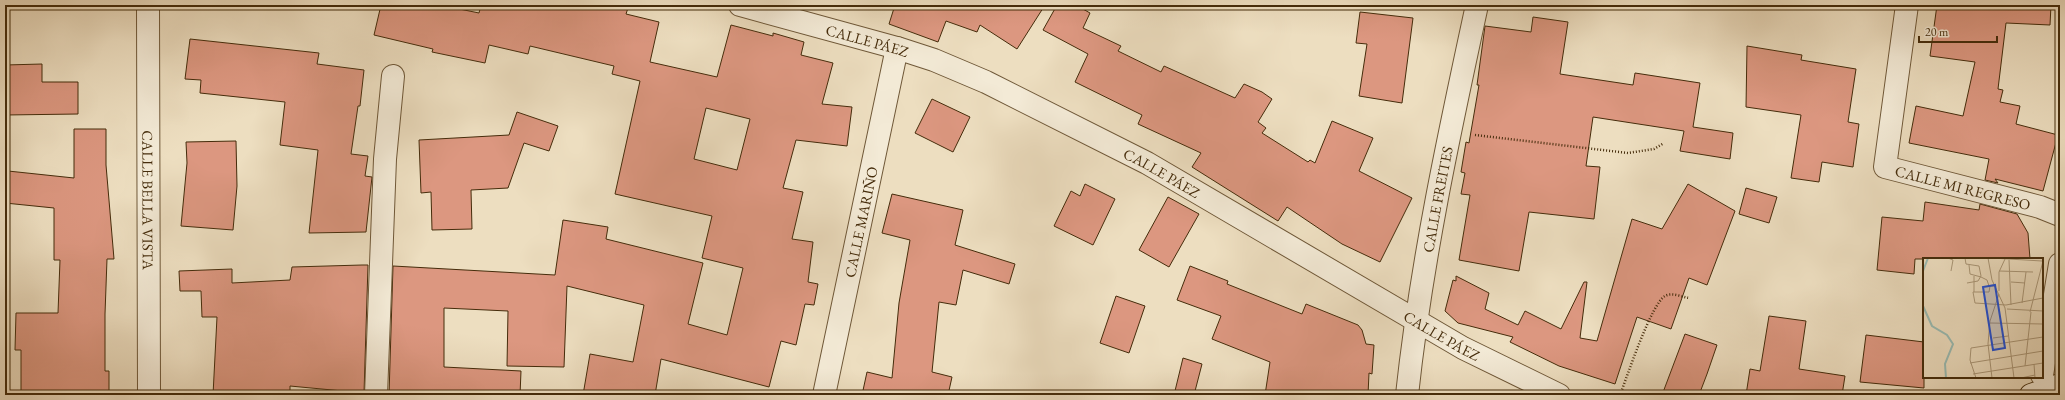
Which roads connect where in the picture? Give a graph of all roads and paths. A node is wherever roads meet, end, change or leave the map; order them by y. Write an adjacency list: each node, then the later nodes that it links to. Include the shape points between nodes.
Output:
1 (148, 5): 16 (street, CALLE BELLA VISTA)
2 (740, 5): 5 (street, CALLE PÁEZ)
3 (1477, 5): 7 (street, CALLE FREITES)
4 (1907, 5): 9 (street, CALLE MI REGRESO, via 1885,167)
5 (897, 48): 12 (street, CALLE PÁEZ, via 986,82 1147,162); 18 (street, CALLE MARIÑO)
6 (393, 76): 17 (street, via 385,167)
7 (1451, 132): 8 (path, via 1628,153 1654,148); 12 (street, CALLE FREITES)
8 (1664, 143)
9 (2060, 214)
10 (2060, 264): 13 (street)
11 (1689, 298): 21 (path, via 1670,294 1659,302 1646,327)
12 (1415, 319): 19 (street, CALLE FREITES); 20 (street, CALLE PÁEZ, via 1470,351)
13 (2043, 358)
14 (2038, 385): 15 (street)
15 (2060, 385)
16 (149, 395)
17 (376, 395)
18 (824, 395)
19 (1407, 395)
20 (1559, 395)
21 (1620, 395)

